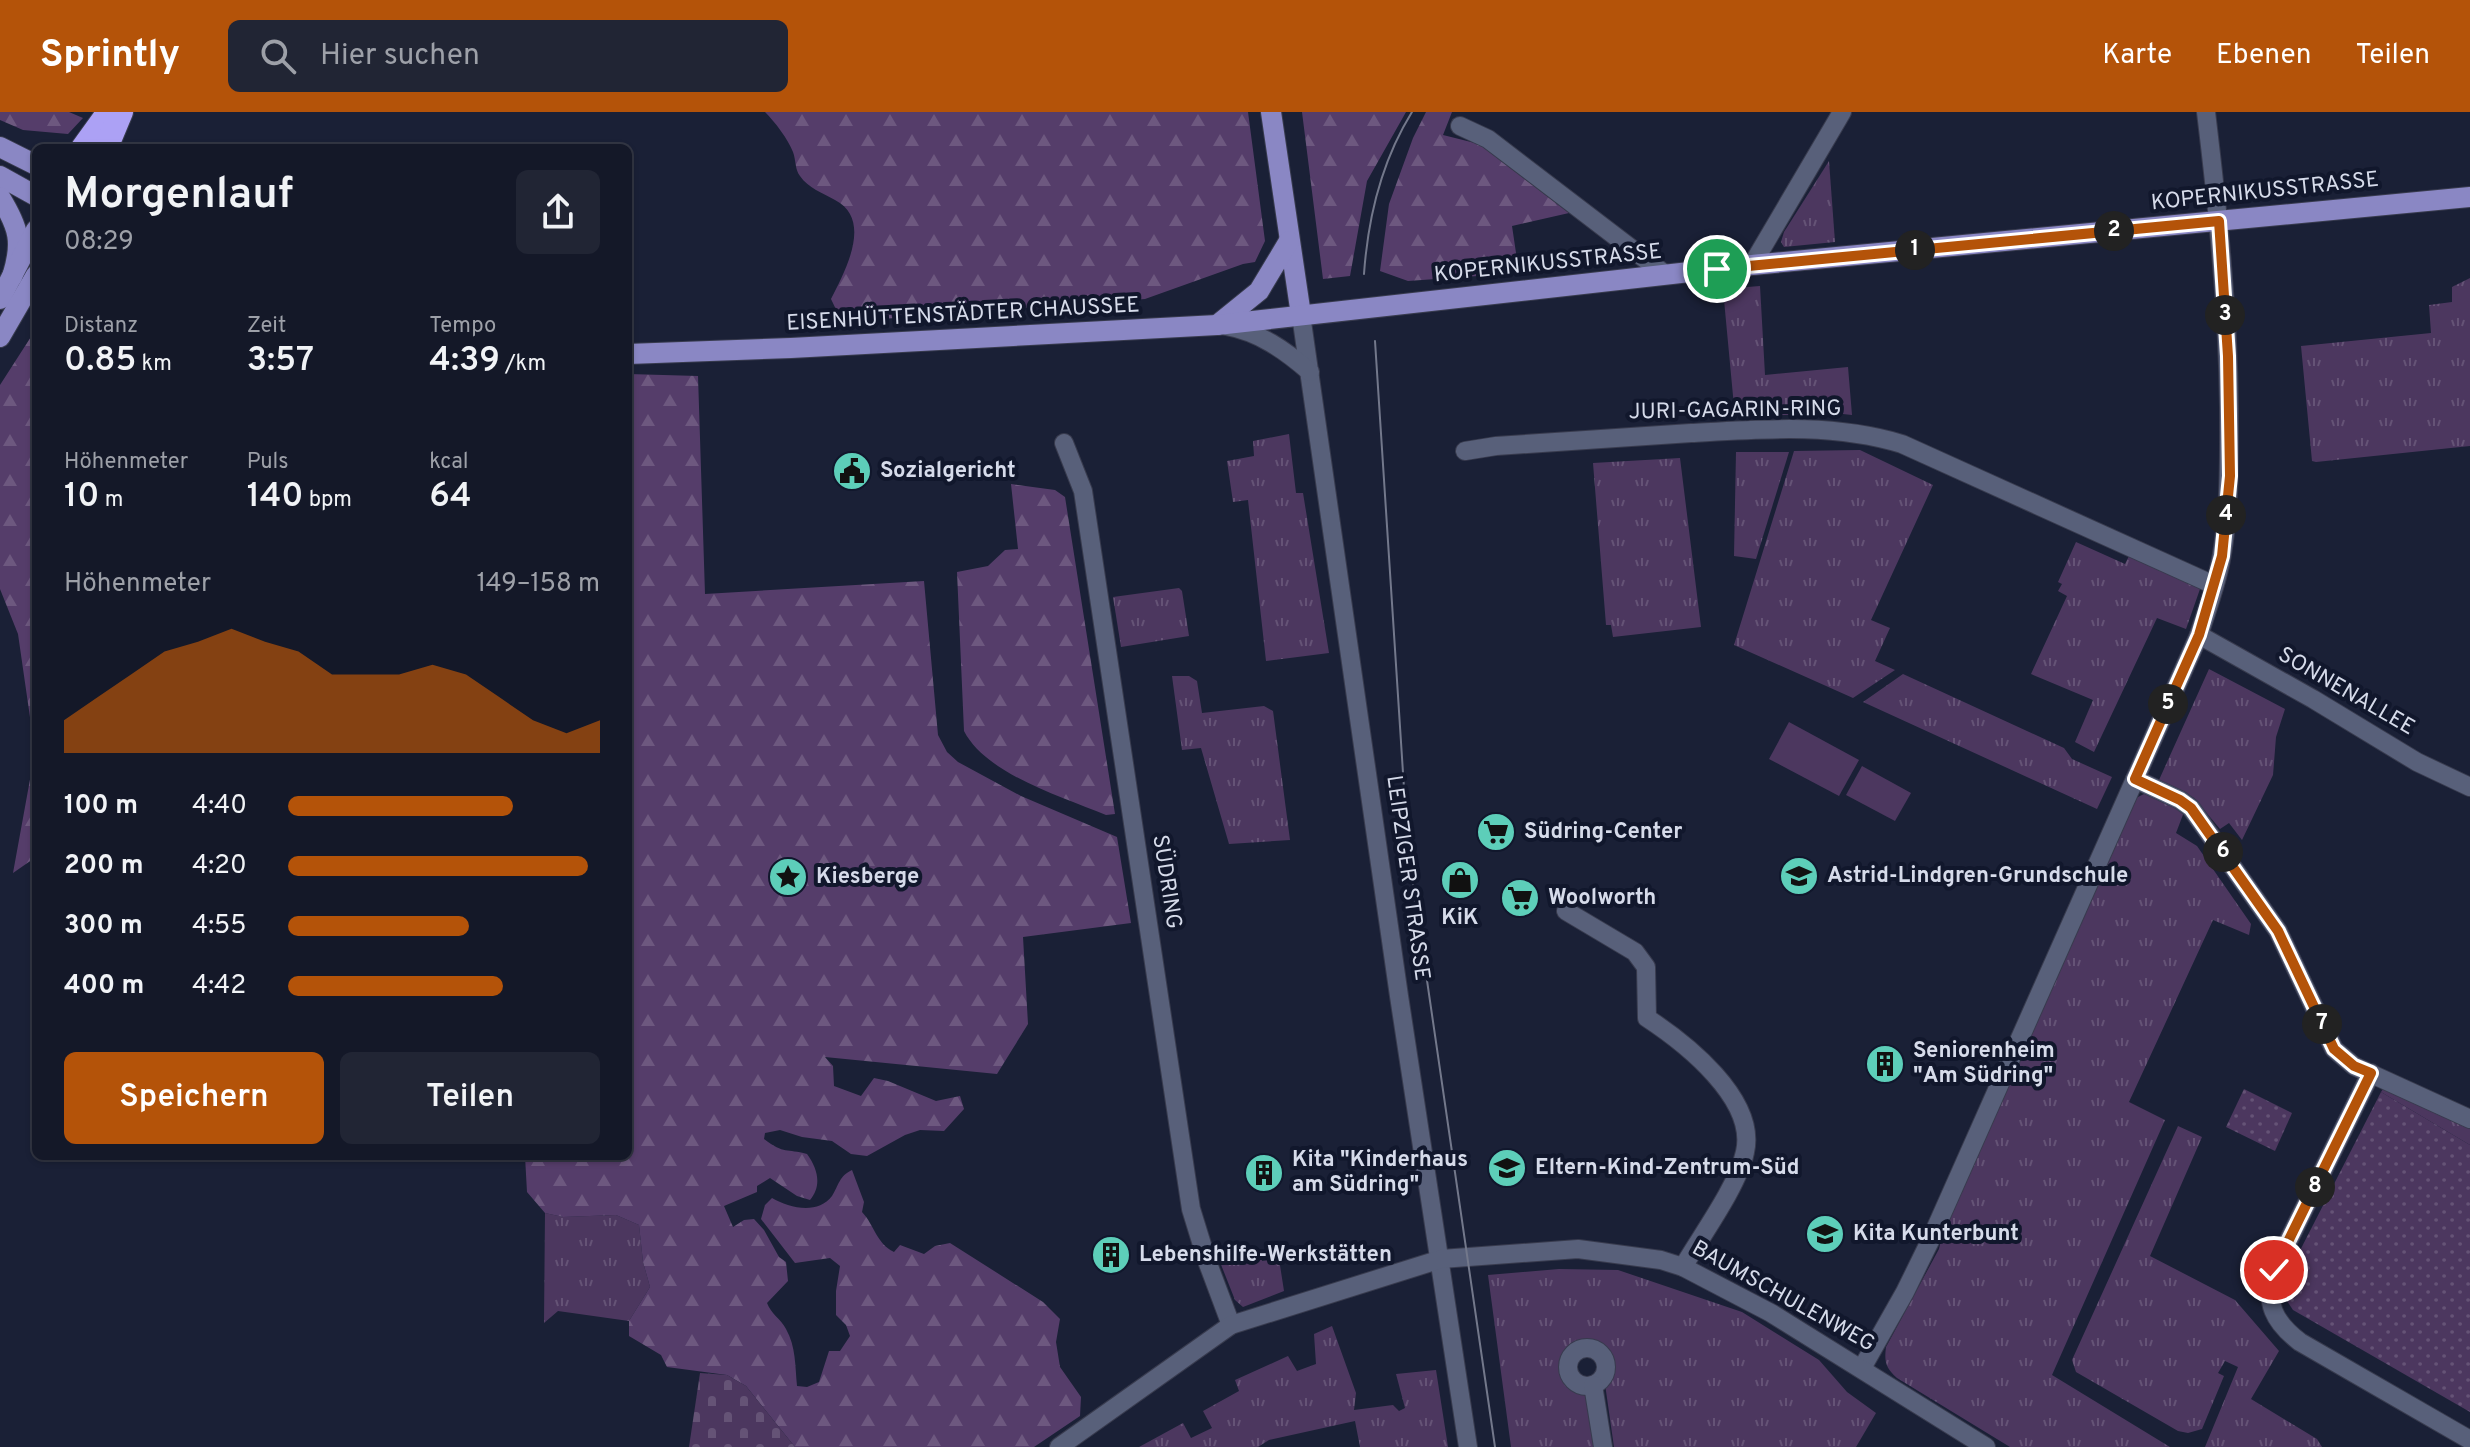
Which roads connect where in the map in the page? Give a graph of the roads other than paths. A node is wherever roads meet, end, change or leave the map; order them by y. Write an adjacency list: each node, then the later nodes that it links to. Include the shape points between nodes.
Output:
1 (109, 112): 7 (highway)
2 (121, 112): 8 (highway)
3 (1271, 112): 17 (main road)
4 (1842, 112): 18 (street)
5 (2206, 112): 15 (street)
6 (1460, 126): 19 (street, via 1488,139)
7 (86, 144)
8 (108, 144)
9 (0, 147): 10 (main road)
10 (32, 163)
11 (0, 176): 12 (main road)
12 (32, 194)
13 (0, 197): 20 (main road, via 19,237)
14 (2470, 197): 15 (main road, KOPERNIKUSSTRASSE)
15 (2219, 221): 18 (main road, KOPERNIKUSSTRASSE); 30 (street, via 2230,476)
16 (32, 238): 20 (main road)
17 (1289, 241): 23 (main road); 24 (main road, via 1259,291)
18 (1752, 265): 19 (main road, KOPERNIKUSSTRASSE)
19 (1666, 275): 23 (main road, KOPERNIKUSSTRASSE)
20 (12, 277): 22 (main road)
21 (32, 282): 25 (main road)
22 (0, 299)
23 (1301, 315): 24 (main road, EISENHÜTTENSTÄDTER CHAUSSEE); 27 (street, LEIPZIGER STRASSE)
24 (1217, 325): 26 (main road, EISENHÜTTENSTÄDTER CHAUSSEE); 27 (street, via 1247,330)
25 (0, 337)
26 (632, 354)
27 (1310, 372): 37 (street, LEIPZIGER STRASSE)
28 (1064, 443): 39 (street, SÜDRING, via 1083,491 1191,1209)
29 (1465, 451): 30 (street, JURI-GAGARIN-RING, via 1713,432 1856,432 1902,444)
30 (2214, 585): 31 (street)
31 (2199, 635): 32 (street); 33 (street, SONNENALLEE, via 2417,762)
32 (2135, 779): 35 (street, via 2191,808 2278,931 2334,1049); 40 (street, via 1930,1241)
33 (2470, 787)
34 (1566, 911): 38 (street, via 1643,960 1647,1018 1704,1062 1741,1115 1745,1154)
35 (2371, 1073): 36 (street); 42 (street, via 2274,1270 2271,1302 2281,1327 2300,1342)
36 (2470, 1119)
37 (1441, 1259): 38 (street, BAUMSCHULENWEG, via 1591,1249); 39 (street); 44 (street, LEIPZIGER STRASSE)
38 (1683, 1267): 40 (street, BAUMSCHULENWEG)
39 (1231, 1325): 43 (street)
40 (1862, 1368): 46 (street, BAUMSCHULENWEG)
41 (1593, 1385): 45 (street)
42 (2470, 1440)
43 (1059, 1447)
44 (1468, 1447)
45 (1603, 1447)
46 (1986, 1447)

